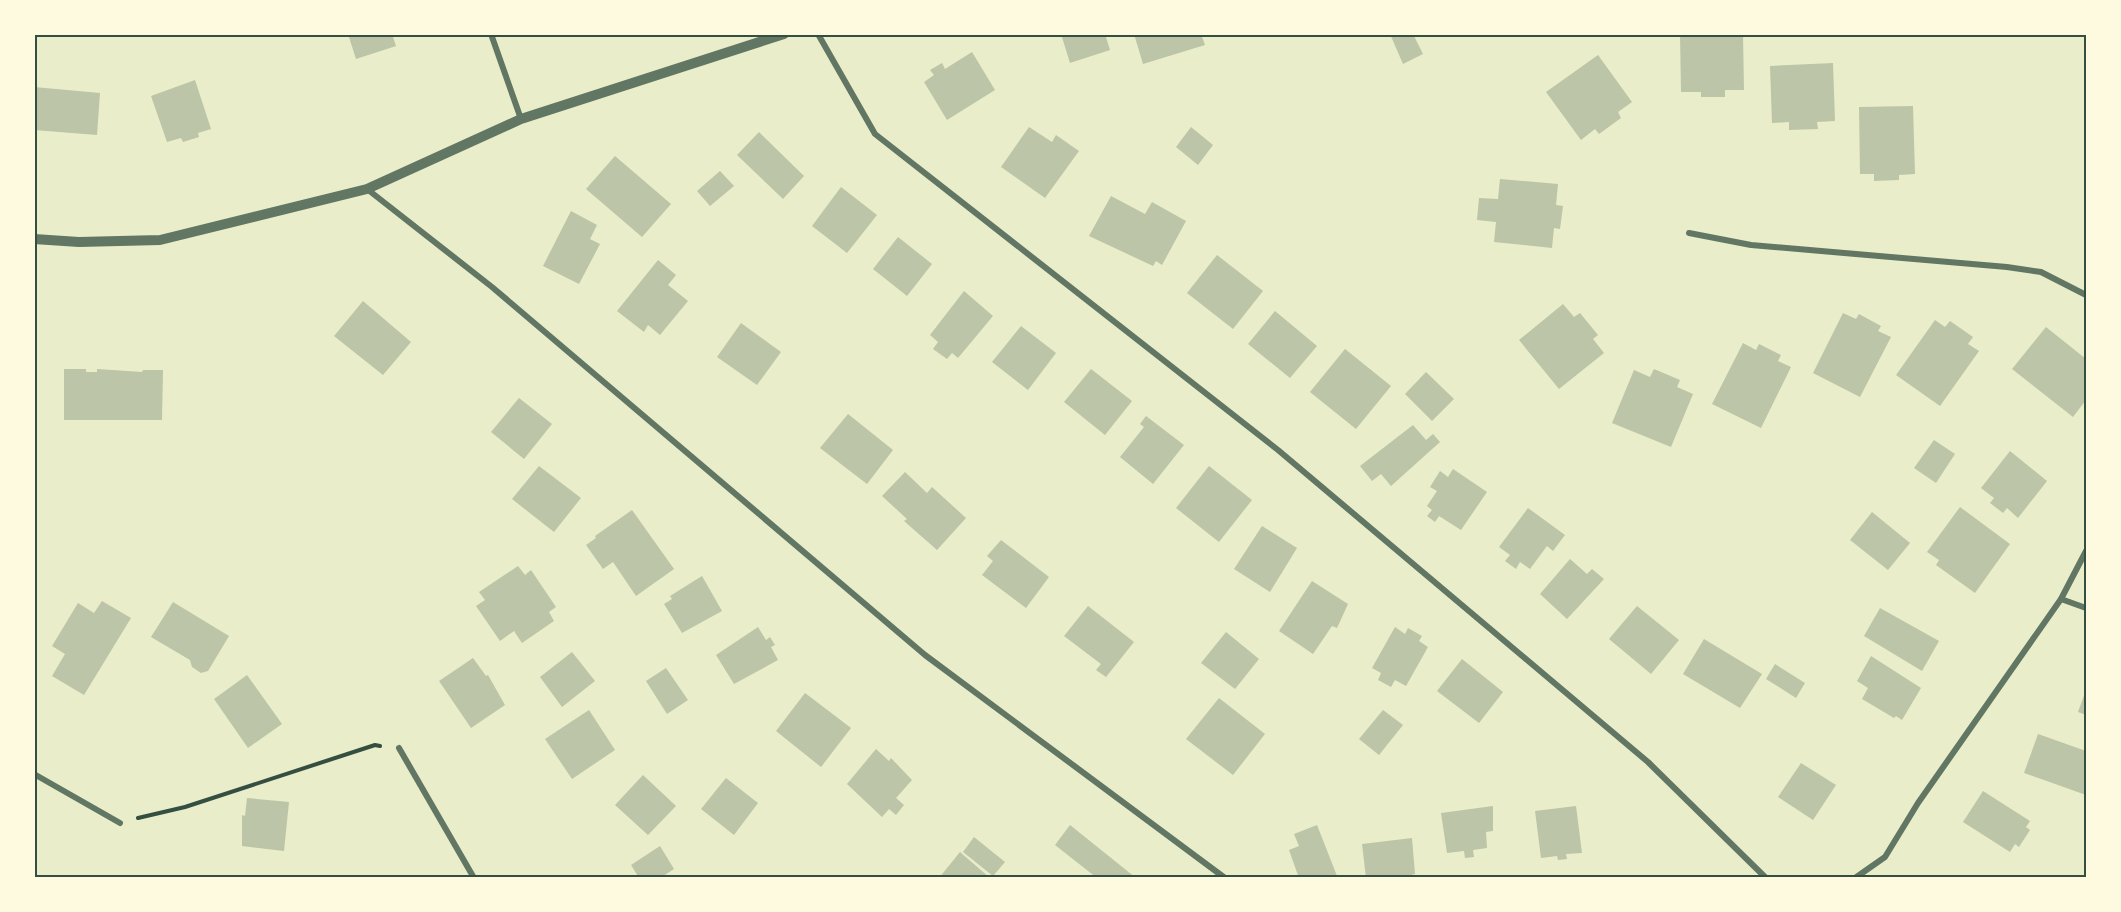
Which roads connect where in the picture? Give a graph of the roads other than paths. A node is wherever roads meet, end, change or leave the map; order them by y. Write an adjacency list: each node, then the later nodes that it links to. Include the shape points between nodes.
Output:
1 (491, 34): 4 (street)
2 (784, 34): 4 (street)
3 (818, 34): 17 (street, via 875,134 1287,457 1648,762)
4 (521, 118): 5 (street)
5 (367, 189): 7 (street, via 160,240); 16 (street, via 492,286 925,655)
6 (1689, 233): 8 (street, via 1751,245 2041,272)
7 (34, 239)
8 (2086, 295)
9 (2086, 551): 10 (street)
10 (2061, 599): 11 (street); 18 (street, via 1918,803 1885,857)
11 (2086, 608)
12 (399, 748): 15 (street)
13 (34, 774): 14 (street)
14 (120, 823)
15 (474, 878)
16 (1225, 878)
17 (1766, 878)
18 (1856, 878)

